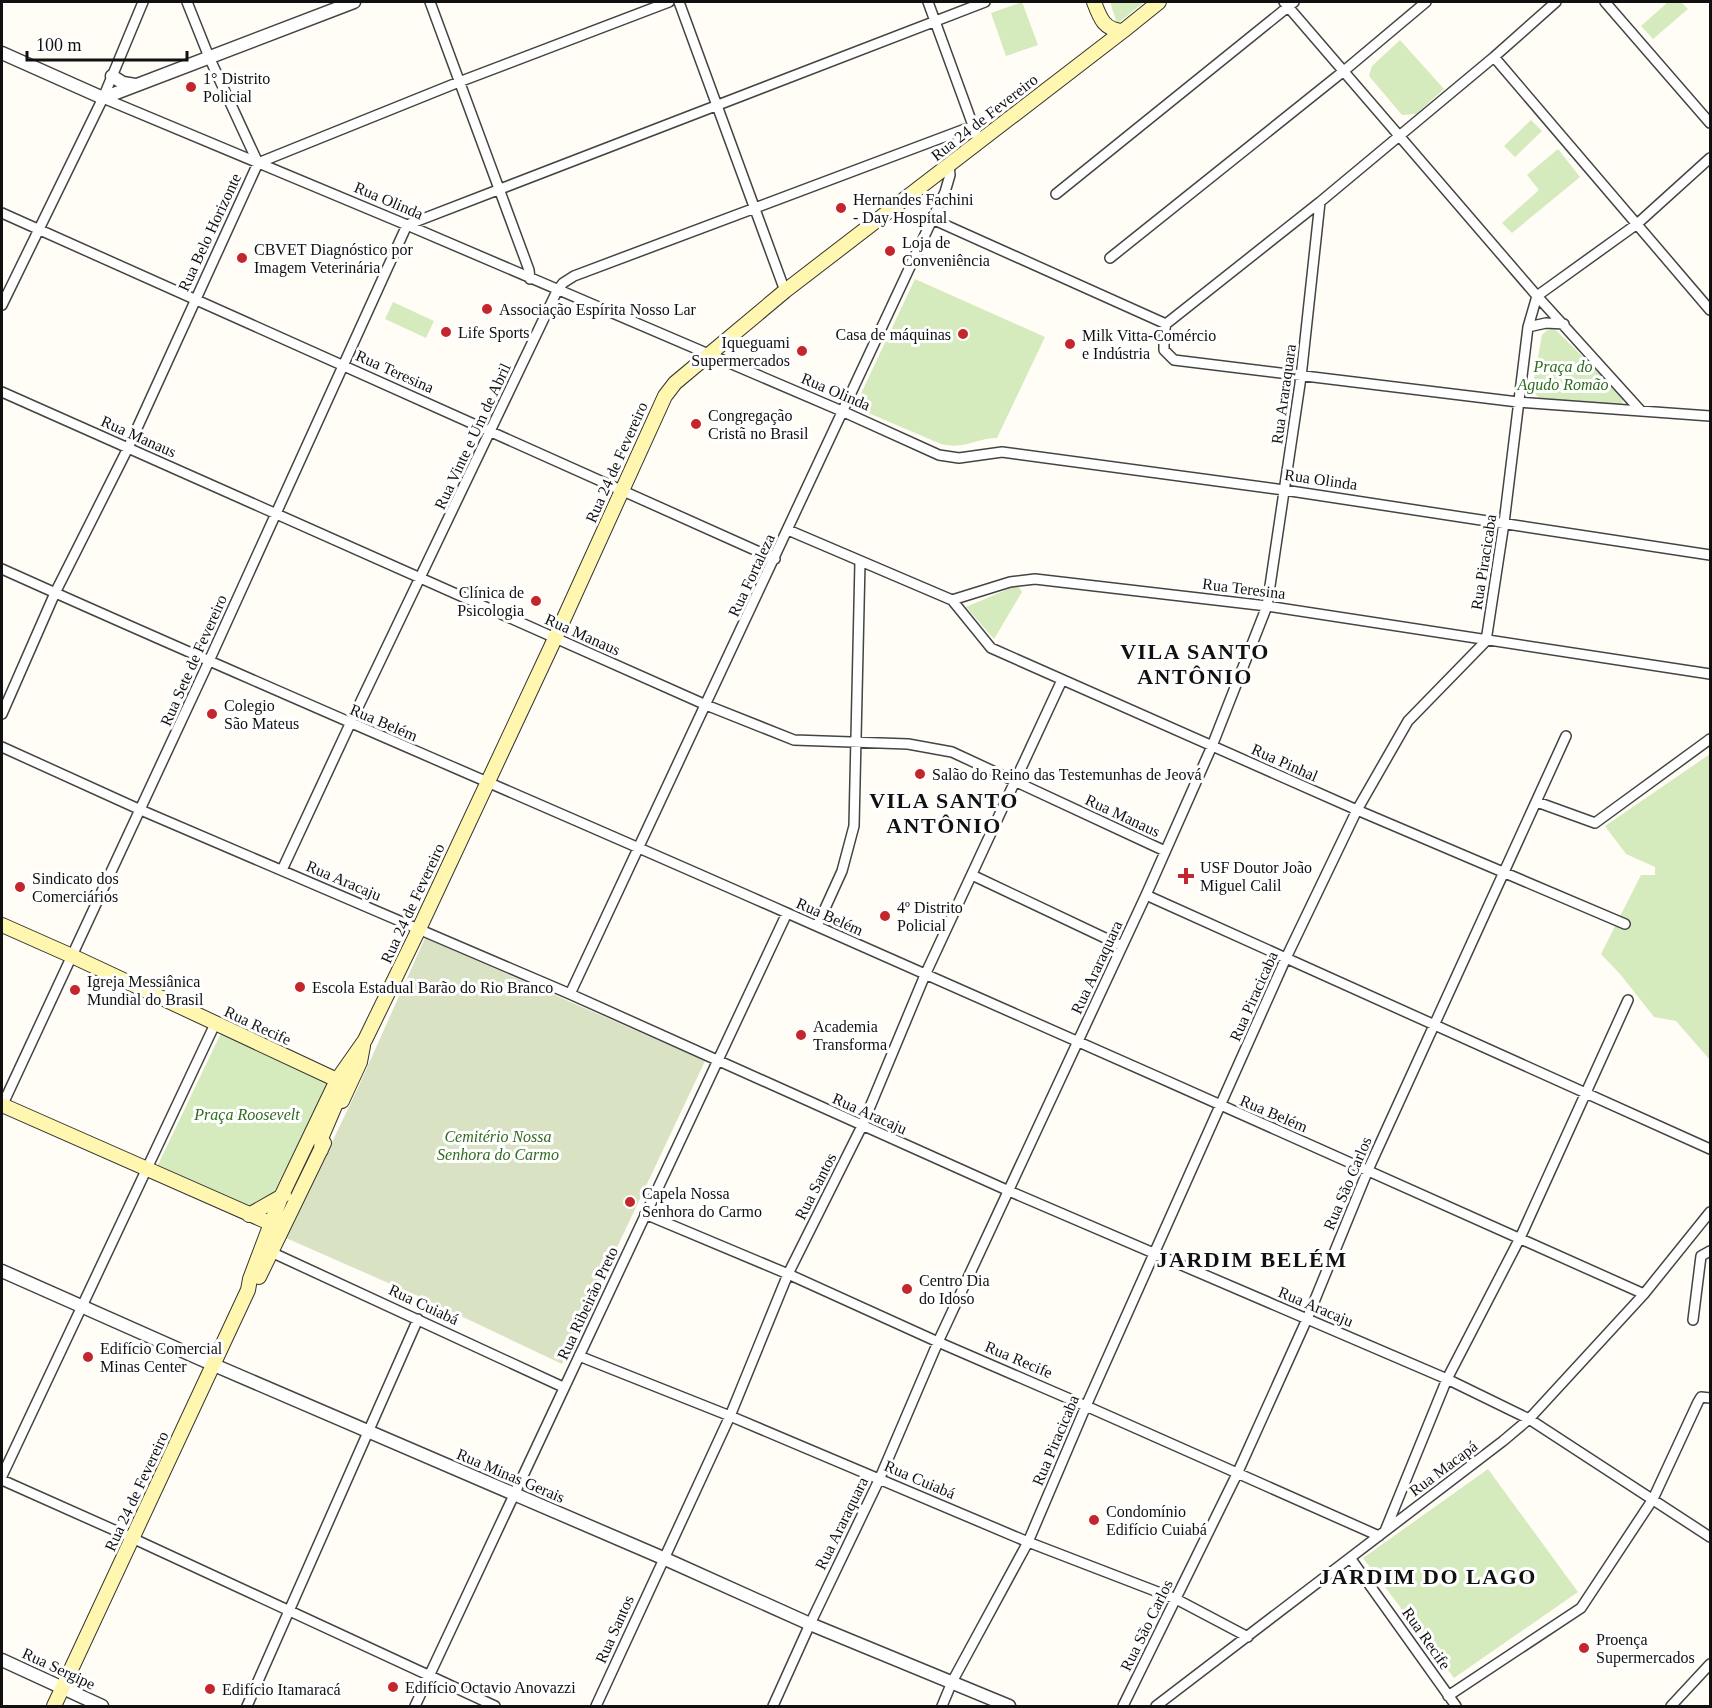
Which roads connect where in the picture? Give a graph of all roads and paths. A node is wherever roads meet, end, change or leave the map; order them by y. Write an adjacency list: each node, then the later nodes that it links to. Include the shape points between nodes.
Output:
1 (143, 2): 23 (street)
2 (188, 2): 20 (street)
3 (354, 2): 20 (street)
4 (430, 2): 24 (street)
5 (669, 2): 24 (street, Rua Belo Horizonte)
6 (679, 2): 27 (street)
7 (928, 2): 15 (street)
8 (986, 2): 15 (street)
9 (1094, 2): 16 (main road)
10 (1158, 2): 17 (main road, Rua 24 de Fevereiro)
11 (1426, 2): 22 (street)
12 (1556, 2): 21 (street)
13 (1605, 2): 28 (street)
14 (1289, 3): 22 (street); 36 (street)
15 (935, 20): 27 (street); 29 (street)
16 (1102, 21): 17 (main road, via 1111,29); 19 (main road, via 1102,38)
17 (1123, 31): 19 (main road, Rua 24 de Fevereiro)
18 (2, 53): 26 (street, Rua Olinda)
19 (1094, 53): 31 (main road, Rua 24 de Fevereiro)
20 (209, 57): 25 (street); 33 (street)
21 (1494, 57): 30 (street); 41 (street)
22 (1344, 70): 30 (street); 44 (street)
23 (112, 76): 25 (street); 26 (street)
24 (459, 82): 33 (street, Rua Belo Horizonte); 35 (street)
25 (136, 85): 26 (street)
26 (103, 98): 33 (street, Rua Olinda); 43 (street)
27 (717, 106): 35 (street); 38 (street)
28 (1710, 123)
29 (973, 126): 31 (street); 38 (street, Rua Vinte e Um de Abril)
30 (1400, 134): 37 (street); 48 (street)
31 (979, 142): 34 (main road, Rua 24 de Fevereiro)
32 (1710, 158): 41 (street)
33 (258, 163): 42 (street, Rua Olinda); 49 (street, Rua Belo Horizonte)
34 (950, 165): 40 (street, Rua Fortaleza, via 948,184); 47 (main road, Rua 24 de Fevereiro)
35 (498, 189): 42 (street); 45 (street)
36 (1056, 194)
37 (1320, 202): 52 (street); 57 (street, Rua Araraquara)
38 (755, 210): 46 (street, Rua Vinte e Um de Abril, via 574,276); 47 (street)
39 (2, 213): 43 (street, Rua Teresina)
40 (932, 219): 52 (street); 61 (street, Rua Fortaleza)
41 (1637, 224): 48 (street); 51 (street)
42 (407, 225): 45 (street, Rua Olinda); 56 (street, Rua Sete de Fevereiro)
43 (39, 229): 49 (street, Rua Teresina); 50 (street)
44 (1110, 258)
45 (530, 279): 46 (street, Rua Olinda)
46 (557, 291): 55 (street, Rua Olinda); 63 (street, Rua Vinte e Um de Abril)
47 (785, 291): 55 (main road, Rua 24 de Fevereiro)
48 (1537, 296): 53 (street); 54 (street, Rua Piracicaba)
49 (194, 300): 56 (street, Rua Teresina); 64 (street, Rua Belo Horizonte)
50 (2, 305)
51 (1710, 310)
52 (1166, 324): 57 (street, via 1164,350 1174,360)
53 (1564, 324): 54 (street); 60 (street)
54 (1528, 327): 59 (street, Rua Piracicaba)
55 (708, 354): 61 (street, Rua Olinda); 66 (main road, Rua 24 de Fevereiro, via 665,396)
56 (344, 365): 63 (street, Rua Teresina); 67 (street, Rua Sete de Fevereiro)
57 (1301, 377): 59 (street); 65 (street, Rua Araraquara)
58 (2, 392): 64 (street, Rua Manaus)
59 (1518, 402): 60 (street); 68 (street, Rua Piracicaba)
60 (1641, 411): 62 (street)
61 (844, 412): 65 (street, Rua Olinda, via 939,454 960,458 1002,452); 69 (street, Rua Fortaleza)
62 (1710, 416)
63 (491, 431): 66 (street, Rua Teresina); 74 (street, Rua Vinte e Um de Abril)
64 (128, 448): 67 (street, Rua Manaus); 75 (street, Rua Belo Horizonte)
65 (1284, 490): 68 (street, Rua Olinda); 77 (street, Rua Araraquara)
66 (621, 491): 71 (street, Rua Teresina); 78 (main road, Rua 24 de Fevereiro)
67 (275, 513): 74 (street, Rua Manaus); 80 (street, Rua Sete de Fevereiro)
68 (1504, 523): 70 (street, Rua Olinda); 79 (street, Rua Piracicaba)
69 (788, 531): 71 (street, Rua Fortaleza); 72 (street)
70 (1710, 555)
71 (775, 559): 83 (street, Rua Fortaleza)
72 (860, 562): 76 (street); 88 (street)
73 (2, 569): 75 (street, Rua Belém)
74 (421, 577): 78 (street, Rua Manaus); 85 (street, Rua Vinte e Um de Abril)
75 (55, 593): 80 (street, Rua Belém); 84 (street, Rua Belo Horizonte)
76 (952, 600): 77 (street, Rua Teresina, via 1010,582 1035,579); 82 (street, Rua Pinhal, via 991,648)
77 (1267, 606): 79 (street, Rua Teresina); 89 (street, Rua Araraquara)
78 (555, 638): 83 (street, Rua Manaus); 91 (main road, Rua 24 de Fevereiro)
79 (1486, 641): 81 (street, Rua Teresina); 95 (street, Rua Piracicaba, via 1408,722)
80 (209, 662): 85 (street, Rua Belém); 94 (street, Rua Sete de Fevereiro)
81 (1710, 674)
82 (1062, 680): 89 (street, Rua Pinhal); 92 (street, Rua Santos)
83 (706, 705): 88 (street, Rua Manaus, via 794,740); 96 (street, Rua Fortaleza)
84 (2, 714)
85 (350, 724): 91 (street, Rua Belém); 98 (street, Rua Vinte e Um de Abril)
86 (1566, 736): 93 (street, Rua São Carlos)
87 (1710, 739): 93 (street, via 1595,823)
88 (855, 743): 92 (street, Rua Manaus, via 908,744 952,752); 105 (street, via 854,826 842,871)
89 (1212, 746): 95 (street, Rua Pinhal); 97 (street, Rua Araraquara)
90 (2, 747): 94 (street, Rua Aracaju)
91 (487, 781): 96 (street, Rua Belém); 106 (main road, Rua 24 de Fevereiro)
92 (1015, 781): 97 (street, Rua Manaus); 100 (street, Rua Santos)
93 (1537, 802): 99 (street, Rua São Carlos)
94 (140, 810): 98 (street, Rua Aracaju); 108 (street, Rua Sete de Fevereiro)
95 (1357, 810): 99 (street, Rua Pinhal); 109 (street, Rua Piracicaba)
96 (639, 849): 102 (street, Rua Belém); 111 (street, Rua Fortaleza)
97 (1165, 851): 101 (street, Rua Araraquara)
98 (282, 870): 106 (street, Rua Aracaju)
99 (1505, 872): 103 (street, Rua Pinhal); 114 (street, Rua São Carlos)
100 (972, 875): 107 (street); 110 (street, Rua Santos)
101 (1146, 895): 107 (street, Rua Araraquara); 109 (street)
102 (787, 913): 105 (street, Rua Belém); 117 (street, Rua Ribeirão Preto)
103 (1625, 924)
104 (2, 926): 108 (main road, Rua Recife)
105 (817, 926): 110 (street, Rua Belém)
106 (419, 929): 111 (street, Rua Aracaju); 115 (main road, Rua 24 de Fevereiro)
107 (1122, 946): 116 (street, Rua Araraquara)
108 (72, 956): 113 (main road, Rua Recife); 120 (street, Rua Sete de Fevereiro)
109 (1286, 958): 114 (street); 121 (street, Rua Piracicaba)
110 (925, 975): 116 (street, Rua Belém); 122 (street, Rua Santos)
111 (570, 994): 117 (street, Rua Aracaju)
112 (1628, 1000): 119 (street)
113 (215, 1024): 118 (main road, Rua Recife); 125 (street)
114 (1434, 1025): 119 (street); 126 (street, Rua São Carlos)
115 (365, 1040): 118 (main road, Rua 24 de Fevereiro); 124 (main road, Rua 24 de Fevereiro, via 360,1062)
116 (1077, 1042): 121 (street, Rua Belém); 128 (street, Rua Araraquara)
117 (717, 1061): 122 (street, Rua Aracaju); 131 (street, Rua Ribeirão Preto)
118 (337, 1080): 124 (main road, via 340,1094 322,1136); 129 (main road, Rua 24 de Fevereiro)
119 (1585, 1092): 123 (street); 134 (street)
120 (2, 1106): 125 (main road)
121 (1221, 1106): 126 (street, Rua Belém); 137 (street, Rua Piracicaba)
122 (862, 1126): 128 (street, Rua Aracaju); 139 (street, Rua Santos)
123 (1710, 1149)
124 (321, 1150): 127 (main road, Rua 24 de Fevereiro)
125 (147, 1170): 132 (main road); 142 (street)
126 (1368, 1170): 134 (street, Rua Belém); 144 (street, Rua São Carlos)
127 (303, 1186): 129 (main road); 136 (main road, Rua 24 de Fevereiro)
128 (1009, 1191): 137 (street, Rua Aracaju); 146 (street, Rua Araraquara)
129 (281, 1197): 132 (main road); 133 (main road, Rua 24 de Fevereiro)
130 (1710, 1212): 141 (street, Rua Macapá)
131 (645, 1214): 139 (street, Rua Recife); 147 (street, Rua Ribeirão Preto)
132 (249, 1215): 133 (main road)
133 (270, 1229): 136 (main road, via 268,1246); 140 (main road, Rua 24 de Fevereiro)
134 (1520, 1239): 141 (street, Rua Belém); 149 (street)
135 (1710, 1251): 145 (street, via 1701,1256)
136 (272, 1252): 140 (main road, Rua 24 de Fevereiro); 143 (street, Rua Cuiabá)
137 (1155, 1253): 144 (street, Rua Aracaju); 152 (street, Rua Piracicaba)
138 (2, 1271): 142 (street, Rua Minas Gerais)
139 (788, 1274): 146 (street, Rua Recife); 153 (street, Rua Santos)
140 (248, 1290): 148 (main road, Rua 24 de Fevereiro)
141 (1644, 1294): 154 (street, Rua Macapá)
142 (81, 1306): 148 (street, Rua Minas Gerais); 157 (street)
143 (418, 1319): 150 (street, Rua Cuiabá); 155 (street)
144 (1307, 1319): 149 (street, Rua Aracaju); 156 (street, Rua São Carlos)
145 (1693, 1320)
146 (938, 1342): 152 (street, Rua Recife); 158 (street, Rua Araraquara)
147 (579, 1356): 150 (street, Rua Ribeirão Preto); 153 (street, Rua Cuiabá)
148 (214, 1365): 155 (street, Rua Minas Gerais); 163 (main road, Rua 24 de Fevereiro)
149 (1448, 1379): 154 (street, Rua Aracaju); 161 (street)
150 (563, 1387): 159 (street, Rua Ribeirão Preto)
151 (1706, 1398): 160 (street)
152 (1086, 1406): 156 (street, Rua Recife); 164 (street, Rua Piracicaba)
153 (730, 1416): 158 (street, Rua Cuiabá); 165 (street, Rua Santos)
154 (1529, 1419): 160 (street, Rua Aracaju); 161 (street, Rua Macapá)
155 (368, 1430): 159 (street, Rua Minas Gerais); 168 (street)
156 (1237, 1474): 161 (street, Rua Recife); 167 (street, Rua São Carlos)
157 (2, 1478): 163 (street)
158 (879, 1480): 164 (street, Rua Cuiabá); 169 (street, Rua Araraquara)
159 (513, 1494): 165 (street, Rua Minas Gerais); 173 (street, Rua Ribeirão Preto)
160 (1653, 1499): 162 (street, Rua Aracaju); 176 (street, via 1581,1608)
161 (1382, 1534): 166 (street, Rua Macapá)
162 (1710, 1537)
163 (132, 1538): 168 (street); 175 (main road, Rua 24 de Fevereiro)
164 (1028, 1542): 167 (street, Rua Cuiabá); 174 (street, Rua Piracicaba)
165 (663, 1558): 169 (street, Rua Minas Gerais); 182 (street, Rua Santos)
166 (1351, 1559): 170 (street, Rua Macapá); 176 (street, Rua Recife)
167 (1176, 1599): 170 (street, Rua Cuiabá); 186 (street, Rua São Carlos)
168 (288, 1610): 173 (street); 179 (street)
169 (810, 1623): 174 (street, Rua Minas Gerais); 183 (street, Rua Araraquara)
170 (1248, 1637): 187 (street, Rua Macapá)
171 (2, 1660): 175 (street, Rua Sergipe)
172 (1710, 1664): 189 (street)
173 (429, 1675): 180 (street, Rua Ribeirão Preto); 181 (street)
174 (952, 1682): 184 (street, Rua Piracicaba); 185 (street, Rua Minas Gerais)
175 (63, 1688): 177 (main road, Rua 24 de Fevereiro); 178 (street, Rua Sergipe)
176 (1448, 1696): 188 (street, Rua Recife)
177 (54, 1707)
178 (102, 1707)
179 (247, 1707)
180 (415, 1707)
181 (495, 1707)
182 (596, 1707)
183 (773, 1707)
184 (942, 1707)
185 (1009, 1707)
186 (1123, 1707)
187 (1156, 1707)
188 (1456, 1707)
189 (1671, 1707)

